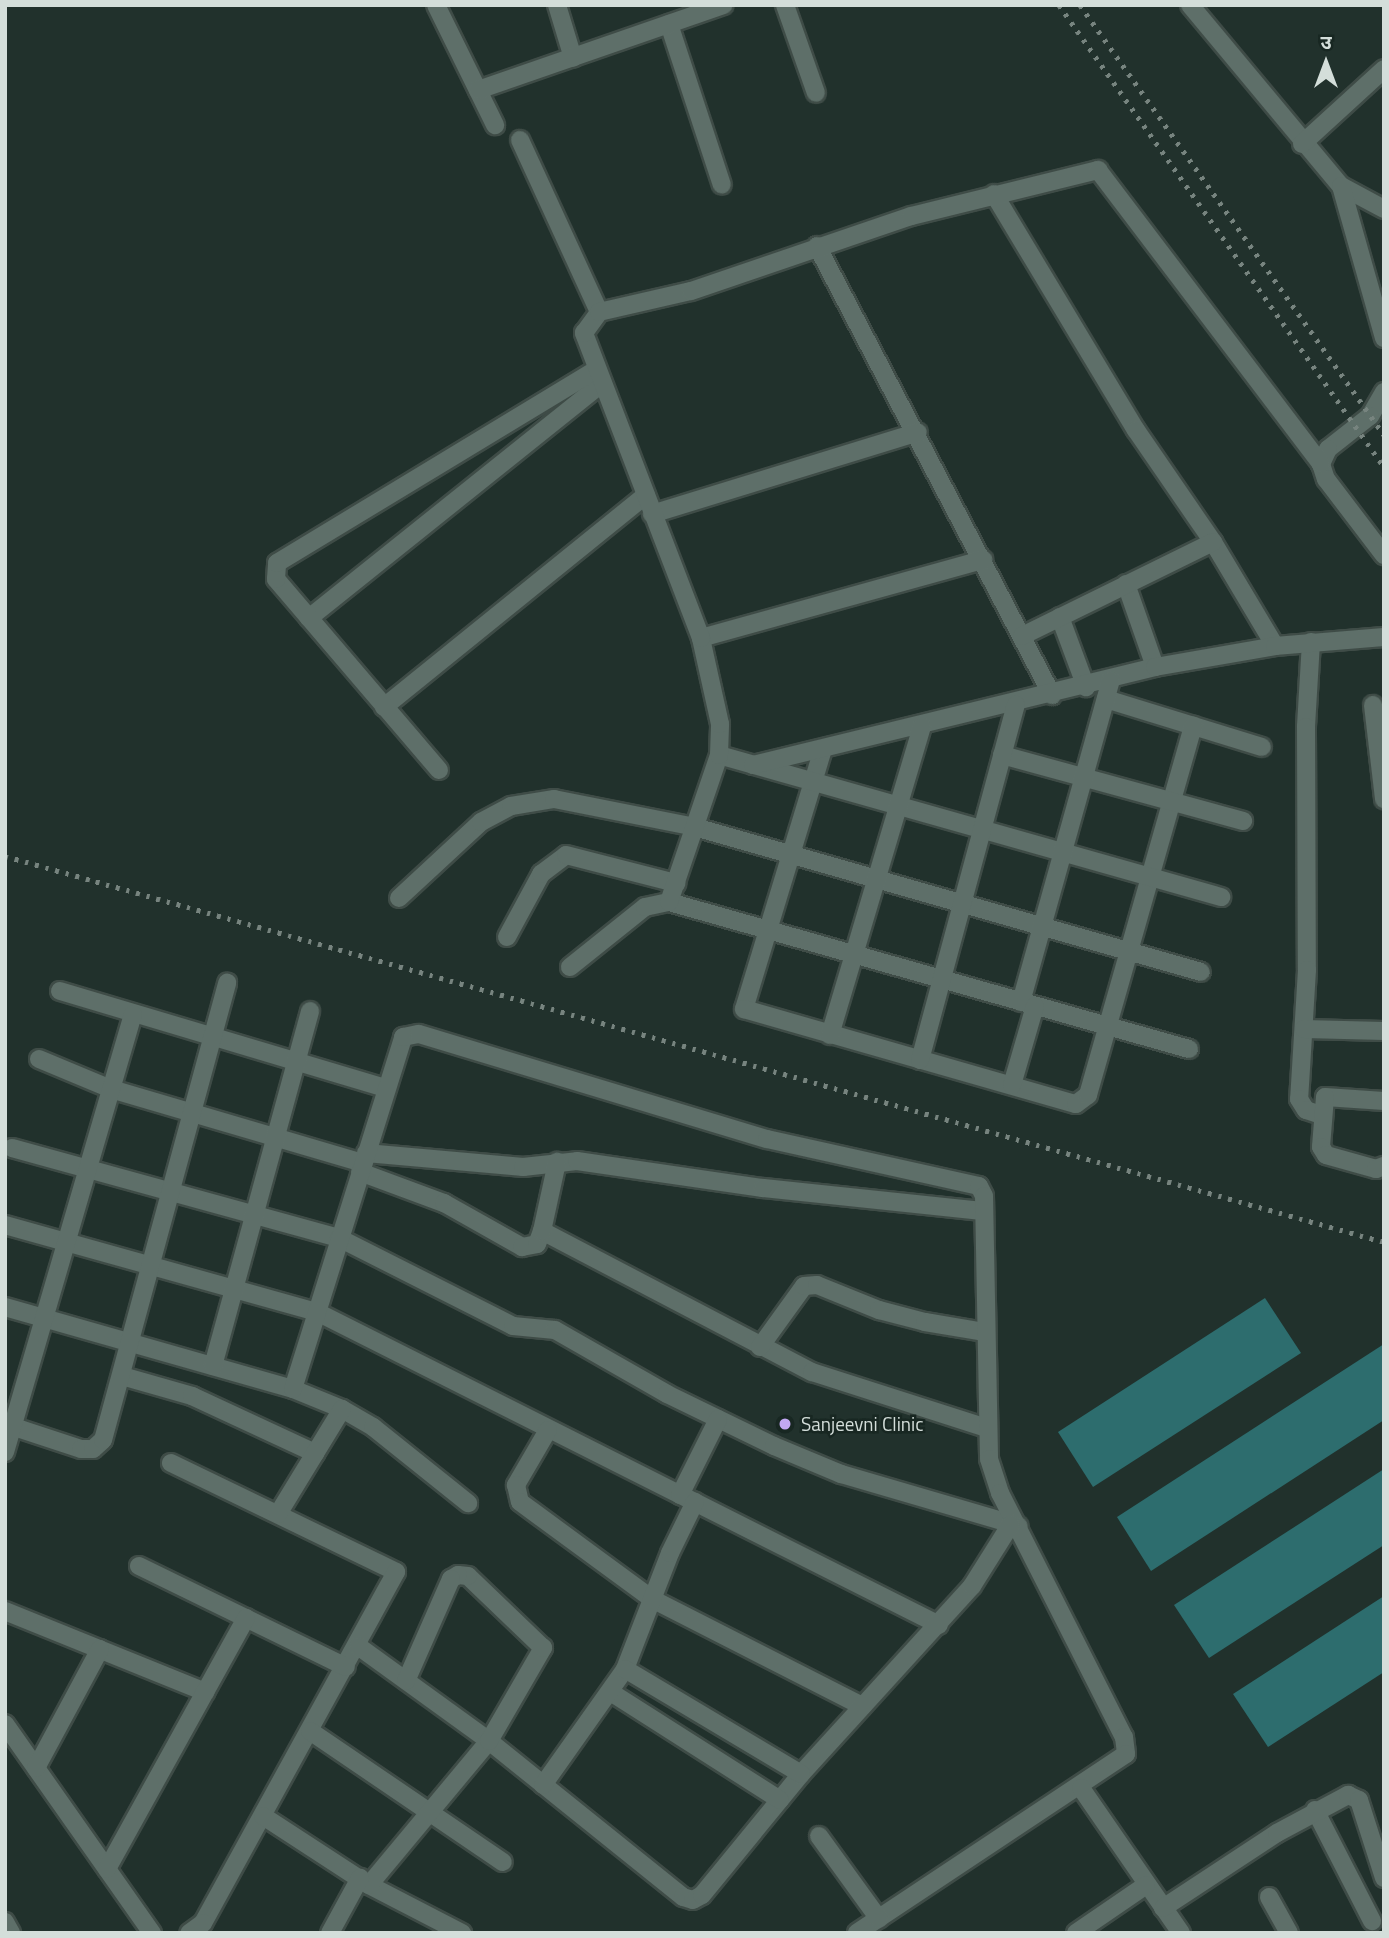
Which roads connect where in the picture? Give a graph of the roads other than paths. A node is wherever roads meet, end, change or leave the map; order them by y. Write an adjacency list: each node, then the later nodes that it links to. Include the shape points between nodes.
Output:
1 (436, 5): 9 (street)
2 (557, 5): 7 (street)
3 (724, 5): 6 (street)
4 (785, 5): 10 (street)
5 (1189, 5): 13 (street)
6 (669, 24): 7 (street); 14 (street)
7 (573, 58): 9 (street)
8 (1384, 69): 13 (street)
9 (478, 90): 11 (street)
10 (816, 93)
11 (495, 125)
12 (520, 140): 19 (street)
13 (1302, 144): 15 (street)
14 (722, 185)
15 (1341, 186): 17 (street); 20 (street)
16 (994, 194): 18 (street); 24 (street, via 1088,170 1107,176); 27 (street, via 1136,430)
17 (1384, 209)
18 (817, 246): 19 (street, via 691,291); 23 (street)
19 (599, 313): 21 (street, via 584,333)
20 (1384, 338)
21 (598, 377): 25 (street); 32 (street); 32 (street, via 277,563 276,579)
22 (1384, 392): 24 (street, via 1370,416 1328,449)
23 (918, 432): 26 (street); 29 (street)
24 (1321, 464): 28 (street, via 1326,479)
25 (646, 495): 26 (street); 45 (street)
26 (652, 514): 35 (street)
27 (1213, 542): 30 (street); 37 (street)
28 (1384, 555)
29 (983, 560): 33 (street); 35 (street)
30 (1126, 584): 31 (street); 38 (street)
31 (1060, 617): 33 (street); 40 (street)
32 (309, 618): 45 (street)
33 (1022, 636): 41 (street)
34 (1384, 637): 36 (street)
35 (701, 638): 50 (street, via 720,724)
36 (1311, 642): 37 (street); 85 (street)
37 (1275, 646): 38 (street)
38 (1155, 667): 39 (street)
39 (1111, 680): 40 (street); 42 (street)
40 (1086, 687): 41 (street)
41 (1052, 695): 43 (street)
42 (1106, 699): 47 (street); 54 (street)
43 (1016, 705): 46 (street); 51 (street)
44 (1373, 705): 56 (street)
45 (384, 707): 53 (street)
46 (922, 726): 49 (street); 58 (street)
47 (1193, 726): 48 (street); 57 (street)
48 (1262, 747)
49 (822, 749): 52 (street); 55 (street)
50 (719, 755): 52 (street); 60 (street)
51 (1003, 755): 54 (street); 61 (street)
52 (753, 765): 55 (street)
53 (439, 770)
54 (1084, 777): 57 (street); 62 (street)
55 (813, 782): 58 (street); 63 (street)
56 (1384, 799)
57 (1171, 801): 59 (street); 64 (street)
58 (898, 806): 61 (street); 65 (street)
59 (1243, 821)
60 (695, 827): 63 (street); 66 (street); 68 (street, via 554,799 532,800 481,822)
61 (982, 829): 62 (street); 70 (street)
62 (1063, 852): 64 (street); 71 (street)
63 (790, 855): 65 (street); 72 (street)
64 (1149, 876): 67 (street); 74 (street)
65 (876, 879): 70 (street); 75 (street)
66 (676, 883): 69 (street); 73 (street, via 566,855 541,874)
67 (1222, 897)
68 (399, 898)
69 (669, 902): 72 (street); 76 (street, via 645,907)
70 (961, 904): 71 (street); 78 (street)
71 (1042, 927): 74 (street); 81 (street)
72 (766, 929): 75 (street); 87 (street, via 744,1009)
73 (507, 937)
74 (1127, 951): 77 (street); 84 (street)
75 (854, 954): 78 (street); 87 (street)
76 (570, 967)
77 (1201, 972)
78 (941, 979): 81 (street); 91 (street)
79 (227, 983): 88 (street)
80 (60, 991): 83 (street)
81 (1028, 1004): 84 (street); 93 (street)
82 (310, 1011): 92 (street)
83 (133, 1014): 88 (street); 95 (street)
84 (1106, 1026): 89 (street); 93 (street, via 1084,1101 1076,1104)
85 (1304, 1029): 86 (street); 98 (street, via 1298,1099 1306,1110)
86 (1384, 1031)
87 (830, 1035): 91 (street)
88 (212, 1037): 92 (street); 97 (street)
89 (1189, 1049)
90 (39, 1059): 95 (street)
91 (920, 1060): 93 (street)
92 (296, 1062): 94 (street); 99 (street)
93 (1012, 1085)
94 (385, 1088): 102 (street); 106 (street, via 403,1037 419,1034 767,1139 969,1180 984,1195)
95 (111, 1089): 97 (street); 104 (street)
96 (1384, 1101): 98 (street, via 1331,1096 1322,1101)
97 (191, 1113): 99 (street); 105 (street)
98 (1321, 1115): 103 (street, via 1321,1147 1326,1155 1376,1169)
99 (275, 1138): 102 (street); 107 (street)
100 (12, 1148): 104 (street)
101 (557, 1162): 102 (street, via 523,1167); 106 (street); 109 (street)
102 (363, 1163): 109 (street, via 522,1248 537,1244); 110 (street)
103 (1384, 1166)
104 (87, 1168): 105 (street); 111 (street)
105 (170, 1190): 107 (street); 112 (street)
106 (984, 1211): 117 (street)
107 (255, 1213): 110 (street); 113 (street)
108 (5, 1225): 111 (street)
109 (542, 1231): 119 (street)
110 (339, 1238): 115 (street); 124 (street, via 513,1326 555,1330)
111 (66, 1242): 112 (street); 116 (street)
112 (150, 1265): 113 (street); 118 (street)
113 (234, 1289): 115 (street); 120 (street)
114 (5, 1307): 116 (street)
115 (317, 1312): 122 (street); 127 (street)
116 (44, 1318): 118 (street); 125 (street)
117 (985, 1332): 119 (street, via 890,1313 817,1285 804,1286); 126 (street)
118 (129, 1342): 120 (street); 121 (street)
119 (760, 1347): 126 (street, via 869,1394)
120 (213, 1366): 122 (street)
121 (121, 1376): 125 (street, via 103,1440 93,1449); 129 (street, via 192,1396)
122 (293, 1389): 123 (street)
123 (342, 1409): 129 (street); 132 (street, via 373,1427)
124 (718, 1419): 131 (street); 134 (street, via 841,1474)
125 (8, 1425): 128 (street)
126 (986, 1429): 134 (street, via 989,1459)
127 (548, 1430): 131 (street); 136 (street, via 516,1485 516,1495)
128 (5, 1452)
129 (315, 1453): 133 (street)
130 (171, 1463): 133 (street)
131 (688, 1499): 136 (street); 139 (street)
132 (468, 1503)
133 (278, 1514): 140 (street, via 396,1572)
134 (1015, 1525): 139 (street); 154 (street, via 1126,1746 1121,1761)
135 (139, 1566): 138 (street)
136 (652, 1599): 143 (street); 147 (street)
137 (5, 1611): 141 (street)
138 (246, 1618): 142 (street); 145 (street)
139 (939, 1625): 147 (street)
140 (358, 1646): 142 (street); 144 (street)
141 (100, 1649): 145 (street); 151 (street)
142 (346, 1667): 149 (street)
143 (625, 1669): 146 (street); 152 (street)
144 (406, 1681): 150 (street); 150 (street, via 451,1579 467,1576 543,1648)
145 (205, 1692): 161 (street)
146 (612, 1693): 153 (street); 155 (street)
147 (862, 1706): 152 (street)
148 (5, 1724): 151 (street)
149 (310, 1731): 157 (street); 158 (street)
150 (489, 1741): 153 (street); 157 (street)
151 (36, 1768): 161 (street)
152 (801, 1774): 155 (street)
153 (543, 1785): 155 (street, via 682,1897 693,1900 702,1895)
154 (1080, 1788): 164 (street); 167 (street)
155 (780, 1800)
156 (1315, 1810): 162 (street, via 1355,1795); 166 (street); 169 (street)
157 (432, 1813): 160 (street); 163 (street)
158 (263, 1816): 163 (street); 171 (street)
159 (819, 1836): 167 (street)
160 (503, 1862)
161 (107, 1869): 173 (street)
162 (1384, 1878)
163 (365, 1881): 170 (street); 174 (street)
164 (1146, 1885): 166 (street); 177 (street)
165 (1269, 1897): 179 (street)
166 (1163, 1908): 178 (street)
167 (879, 1919): 176 (street)
168 (5, 1922): 172 (street)
169 (1378, 1922)
170 (443, 1928): 175 (street)
171 (201, 1929)
172 (11, 1933)
173 (152, 1933)
174 (330, 1933)
175 (462, 1933)
176 (857, 1933)
177 (1076, 1933)
178 (1181, 1933)
179 (1289, 1933)

